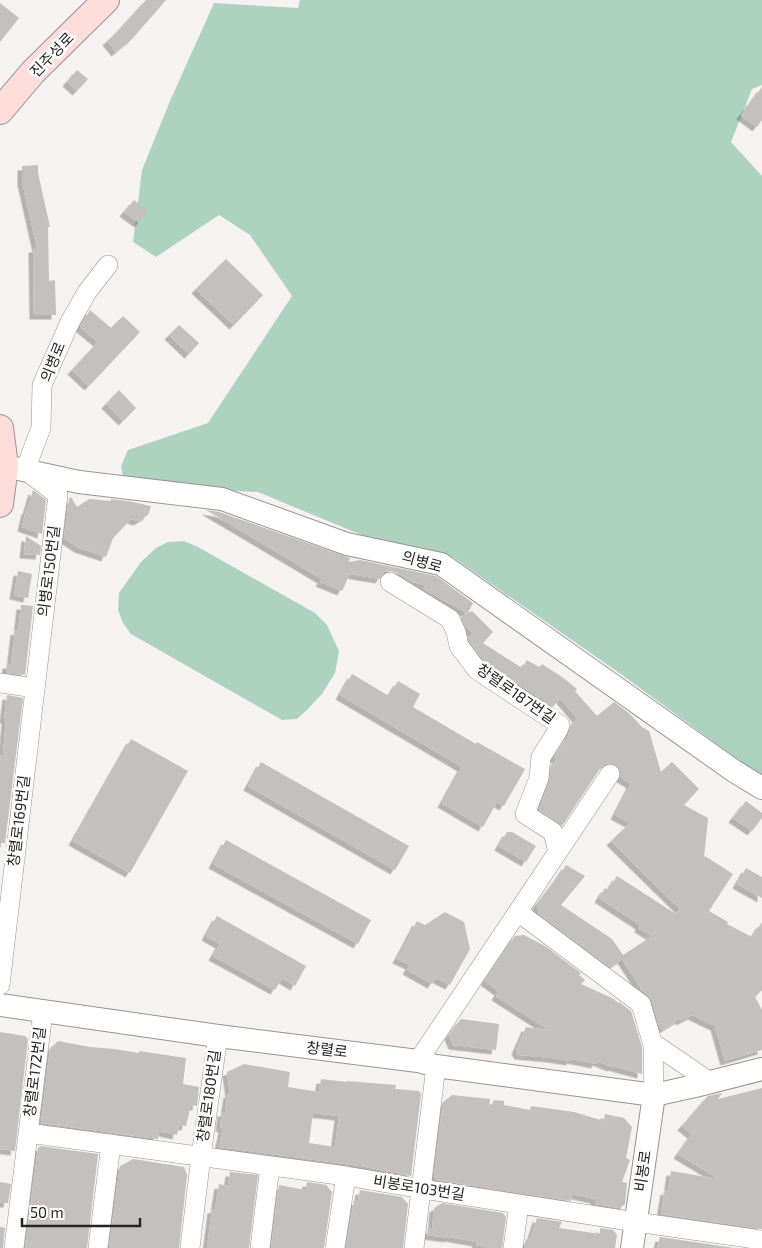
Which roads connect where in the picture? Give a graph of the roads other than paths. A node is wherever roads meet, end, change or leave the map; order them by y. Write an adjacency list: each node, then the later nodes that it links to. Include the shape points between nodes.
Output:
1 (106, 0): 2 (main road, 진주성로)
2 (2, 108)
3 (108, 265): 5 (street, 의병로, via 86,292 42,386 41,428)
4 (0, 428): 5 (main road)
5 (10, 466): 6 (main road); 9 (street, 의병로150번길, via 58,495); 11 (street, 의병로, via 79,482 222,499 347,544 441,564)
6 (0, 504)
7 (390, 582): 12 (street, 창렬로187번길, via 450,619 459,646 477,670 560,725 540,757 540,778 525,814 552,832)
8 (0, 683): 9 (street)
9 (35, 688): 14 (street, 창렬로169번길)
10 (610, 774): 12 (street)
11 (762, 788)
12 (558, 852): 13 (street)
13 (518, 912): 18 (street, via 641,1004); 19 (street)
14 (0, 985)
15 (0, 1005): 16 (street, 창렬로)
16 (43, 1012): 17 (street, 창렬로); 23 (street, 창렬로172번길)
17 (218, 1036): 19 (street, 창렬로); 25 (street, 창렬로180번길)
18 (653, 1043): 21 (street); 22 (street)
19 (427, 1064): 22 (street, 창렬로); 28 (street)
20 (762, 1069): 21 (street, 창렬로)
21 (710, 1082): 22 (street, 창렬로)
22 (654, 1095): 30 (street, 비봉로)
23 (28, 1133): 24 (street, 창렬로172번길); 32 (street, 창렬로172번길)
24 (111, 1144): 25 (street, 창렬로180번길); 33 (street)
25 (201, 1156): 26 (street, 비봉로103번길); 34 (street, 창렬로180번길)
26 (270, 1166): 27 (street, 비봉로103번길); 35 (street)
27 (346, 1176): 28 (street, 비봉로103번길); 36 (street)
28 (422, 1189): 29 (street, 비봉로103번길); 37 (street)
29 (519, 1204): 30 (street, 비봉로103번길); 38 (street)
30 (636, 1222): 31 (street, 비봉로103번길); 39 (street, 비봉로)
31 (762, 1240)
32 (14, 1248)
33 (98, 1248)
34 (190, 1248)
35 (260, 1248)
36 (335, 1248)
37 (414, 1248)
38 (513, 1248)
39 (632, 1248)

